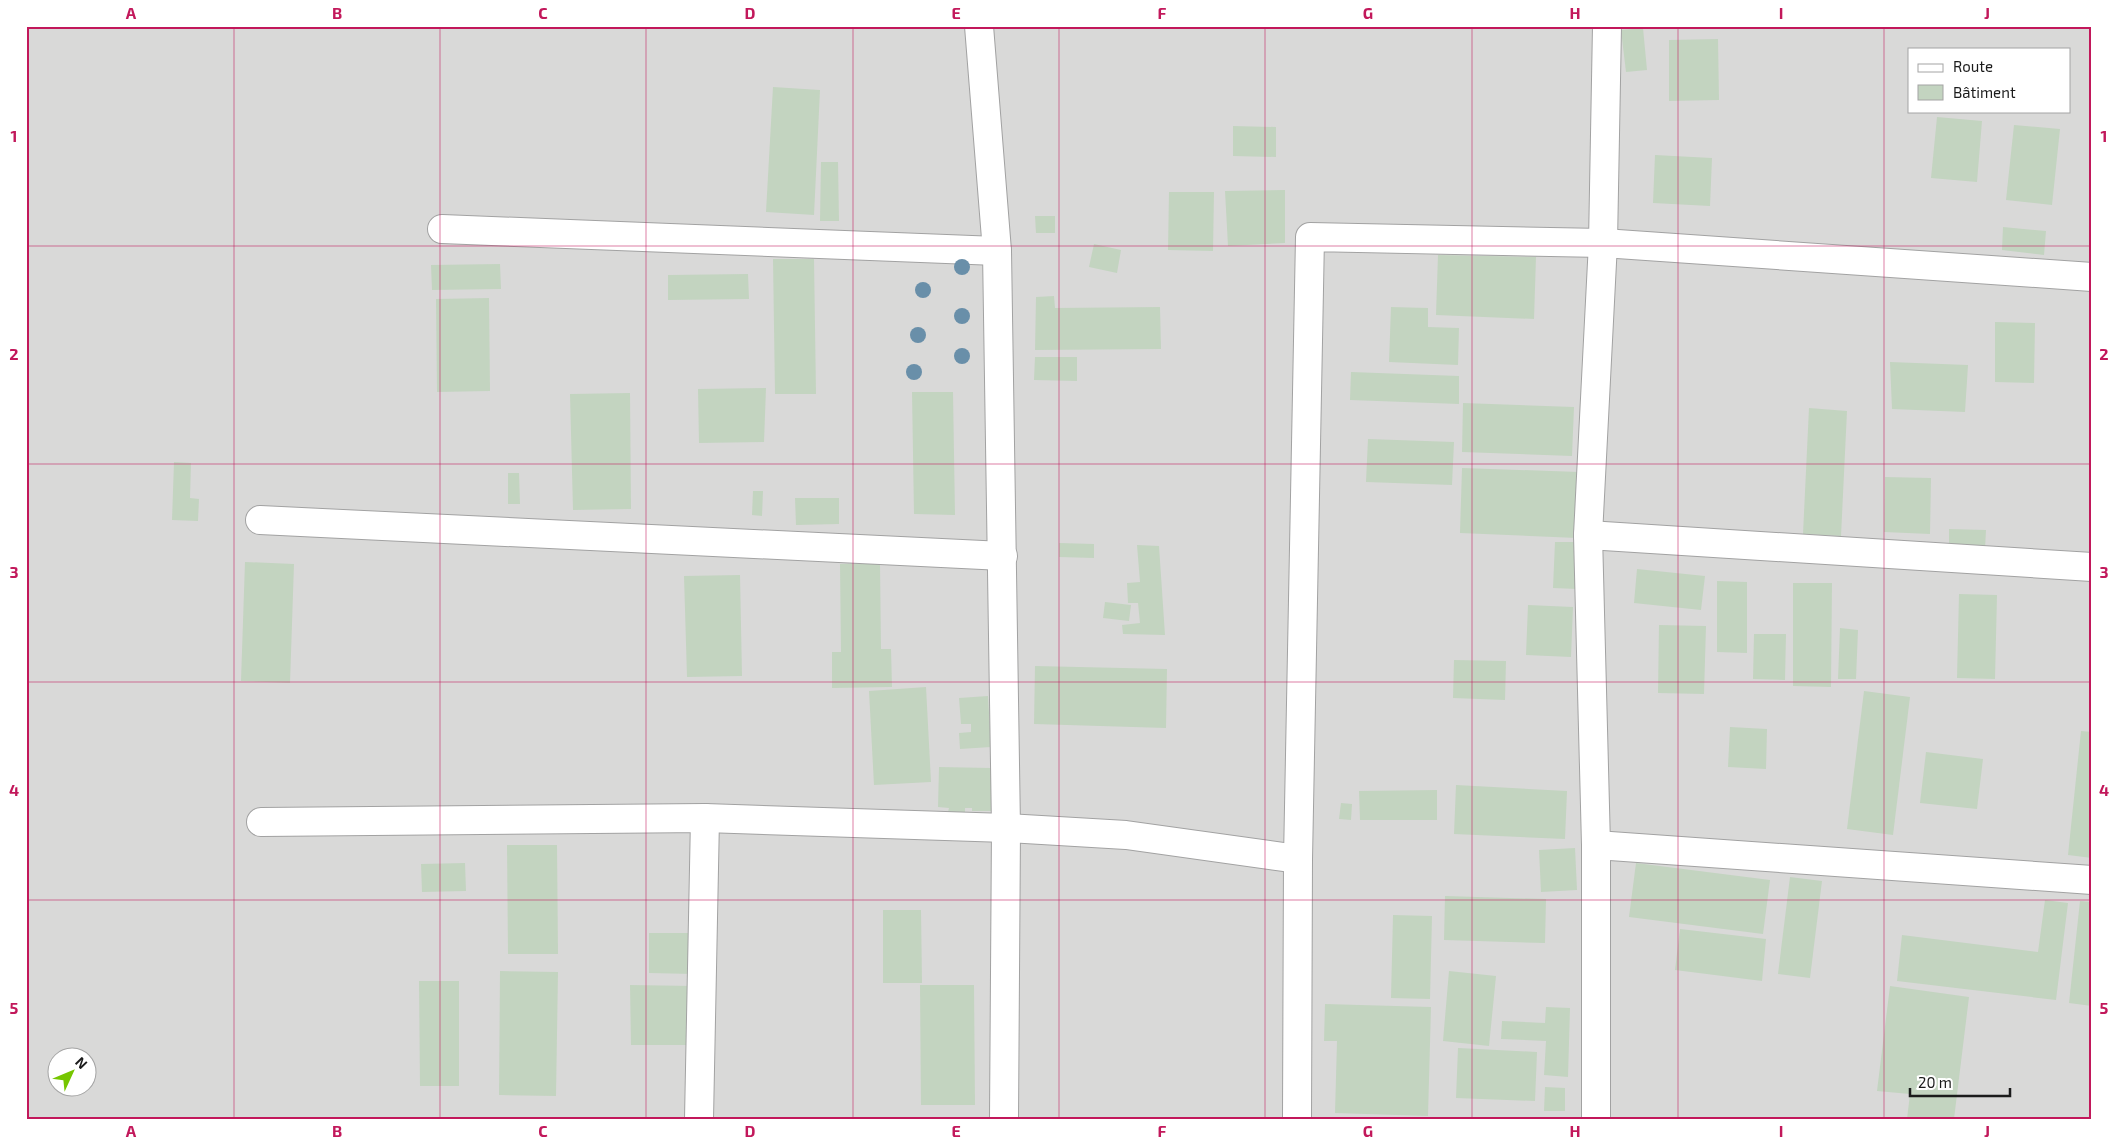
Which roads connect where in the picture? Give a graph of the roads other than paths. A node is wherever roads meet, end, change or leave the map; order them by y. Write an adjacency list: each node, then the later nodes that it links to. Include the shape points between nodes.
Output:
1 (979, 26): 5 (street)
2 (1606, 26): 4 (street)
3 (442, 229): 5 (street)
4 (1603, 243): 6 (street); 8 (street); 15 (street, via 1310,237)
5 (997, 251): 9 (street)
6 (2092, 277)
7 (260, 520): 9 (street)
8 (1588, 535): 10 (street); 14 (street)
9 (1003, 556): 13 (street)
10 (2092, 567)
11 (705, 818): 12 (street); 13 (street); 17 (street)
12 (261, 822)
13 (1006, 828): 15 (street, via 1126,835); 18 (street)
14 (1596, 845): 16 (street); 20 (street)
15 (1298, 859): 19 (street)
16 (2092, 880)
17 (699, 1119)
18 (1004, 1119)
19 (1297, 1119)
20 (1596, 1119)

